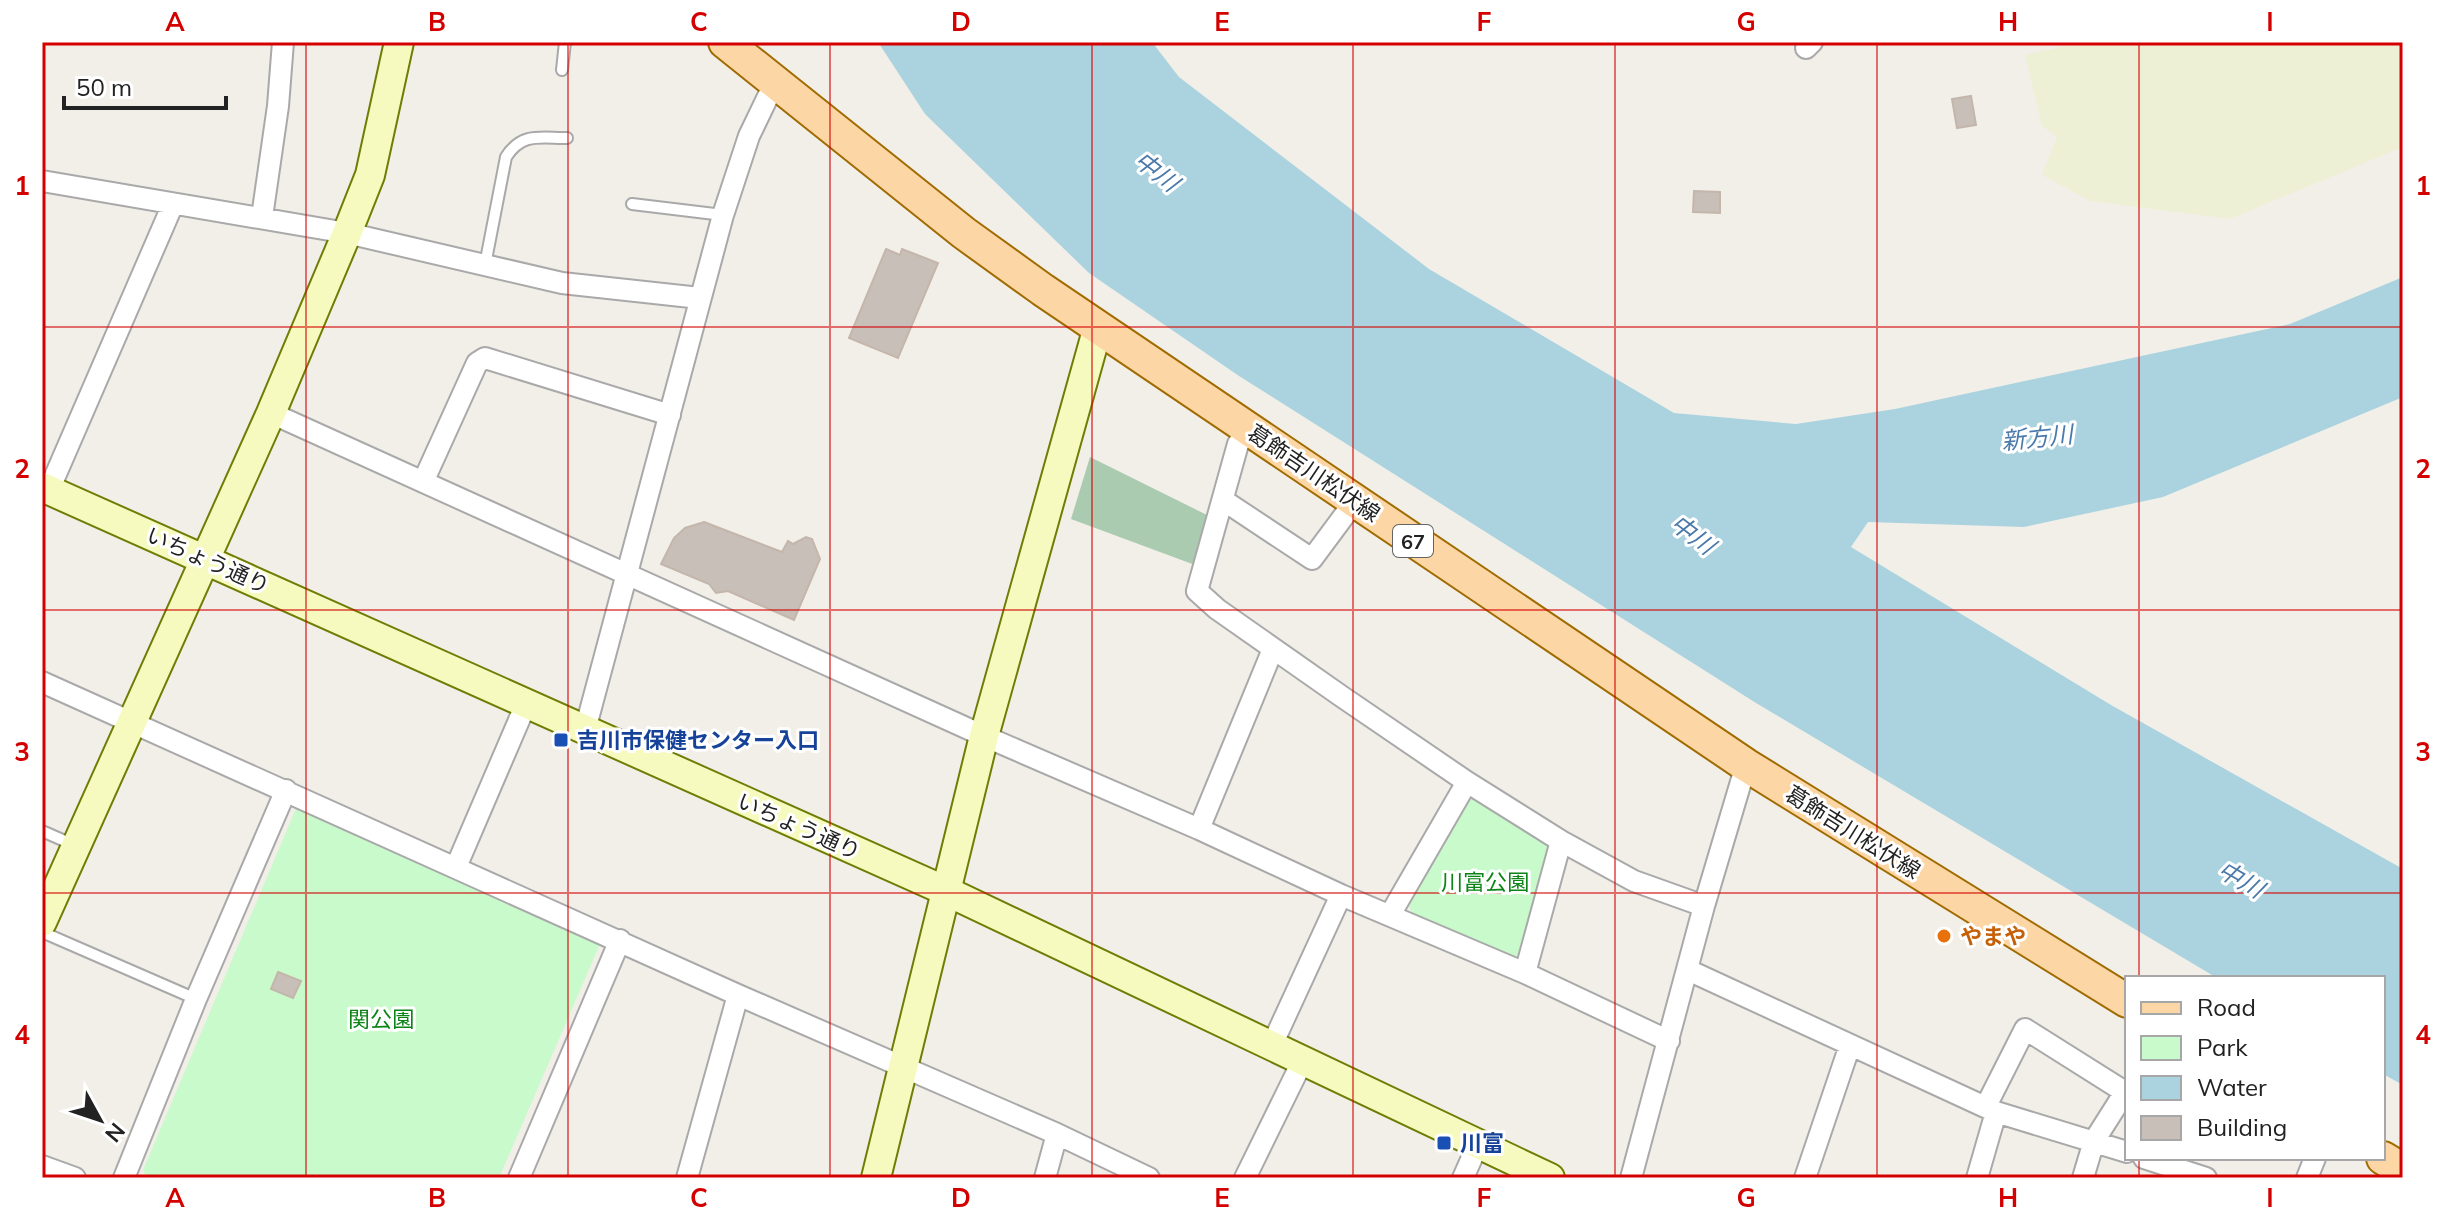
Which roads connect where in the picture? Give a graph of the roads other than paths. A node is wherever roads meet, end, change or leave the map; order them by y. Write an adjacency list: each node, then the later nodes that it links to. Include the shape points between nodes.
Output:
1 (283, 42): 12 (street)
2 (399, 42): 13 (street, via 370,175)
3 (565, 42): 5 (lane)
4 (728, 43): 6 (main road, 葛飾吉川松伏線 / 67)
5 (562, 70)
6 (775, 82): 11 (street, via 749,136); 16 (main road, 葛飾吉川松伏線 / 67, via 964,233)
7 (567, 138): 14 (lane, via 515,143 506,157)
8 (42, 181): 9 (street)
9 (173, 204): 12 (street); 21 (street)
10 (632, 204): 11 (lane)
11 (723, 215): 15 (street)
12 (262, 217): 13 (street)
13 (347, 233): 14 (street); 17 (street)
14 (485, 265): 15 (street, via 562,283)
15 (700, 298): 18 (street)
16 (1098, 327): 19 (main road, 葛飾吉川松伏線 / 67); 31 (street)
17 (271, 413): 20 (street); 24 (street)
18 (670, 415): 20 (street, via 485,358 477,363); 25 (street)
19 (1249, 429): 22 (street, via 1238,444); 23 (main road, 葛飾吉川松伏線 / 67)
20 (423, 482): 25 (street)
21 (45, 489): 24 (street, いちょう通り)
22 (1223, 500): 23 (street, via 1312,559); 26 (street, via 1197,591)
23 (1355, 501): 32 (main road, 葛飾吉川松伏線 / 67)
24 (205, 558): 28 (street, いちょう通り); 29 (street)
25 (628, 575): 30 (street); 31 (street)
26 (1273, 649): 33 (street); 35 (street)
27 (42, 682): 29 (street)
28 (526, 704): 30 (street, いちょう通り); 39 (street)
29 (131, 722): 34 (street); 38 (street)
30 (585, 730): 40 (street, いちょう通り)
31 (984, 736): 35 (street); 40 (street)
32 (1746, 765): 42 (street); 51 (main road, 葛飾吉川松伏線 / 67)
33 (1467, 782): 37 (street); 43 (street)
34 (286, 790): 39 (street); 50 (street)
35 (1199, 829): 41 (street)
36 (42, 831): 38 (lane)
37 (1561, 841): 42 (street, via 1634,881); 48 (street)
38 (76, 846): 44 (street)
39 (456, 867): 46 (street)
40 (946, 891): 54 (street, いちょう通り); 56 (street)
41 (1341, 895): 43 (street); 54 (street)
42 (1704, 906): 47 (street)
43 (1390, 915): 48 (street)
44 (42, 922)
45 (42, 932): 50 (lane)
46 (620, 940): 49 (street); 68 (street)
47 (1688, 970): 52 (street); 53 (street)
48 (1525, 973): 52 (street)
49 (738, 995): 56 (street); 69 (street)
50 (196, 999): 67 (street)
51 (2125, 1000)
52 (1669, 1041): 76 (street)
53 (1850, 1045): 57 (street); 77 (street)
54 (1271, 1047): 55 (street, いちょう通り)
55 (1302, 1062): 60 (street, いちょう通り); 73 (street)
56 (902, 1067): 58 (street); 70 (street)
57 (1991, 1109): 59 (street); 59 (street, via 2025,1029 2125,1092); 78 (street)
58 (1057, 1134): 71 (street); 72 (street)
59 (2094, 1141): 61 (street); 79 (street)
60 (1478, 1144): 74 (street); 75 (street, いちょう通り)
61 (2125, 1151)
62 (2385, 1159): 65 (main road)
63 (42, 1166): 66 (street)
64 (2151, 1166): 80 (street)
65 (2403, 1170)
66 (75, 1178)
67 (124, 1178)
68 (519, 1178)
69 (687, 1178)
70 (876, 1178)
71 (1045, 1178)
72 (1149, 1178)
73 (1245, 1178)
74 (1463, 1178)
75 (1550, 1178)
76 (1631, 1178)
77 (1805, 1178)
78 (1977, 1178)
79 (2083, 1178)
80 (2206, 1178)

